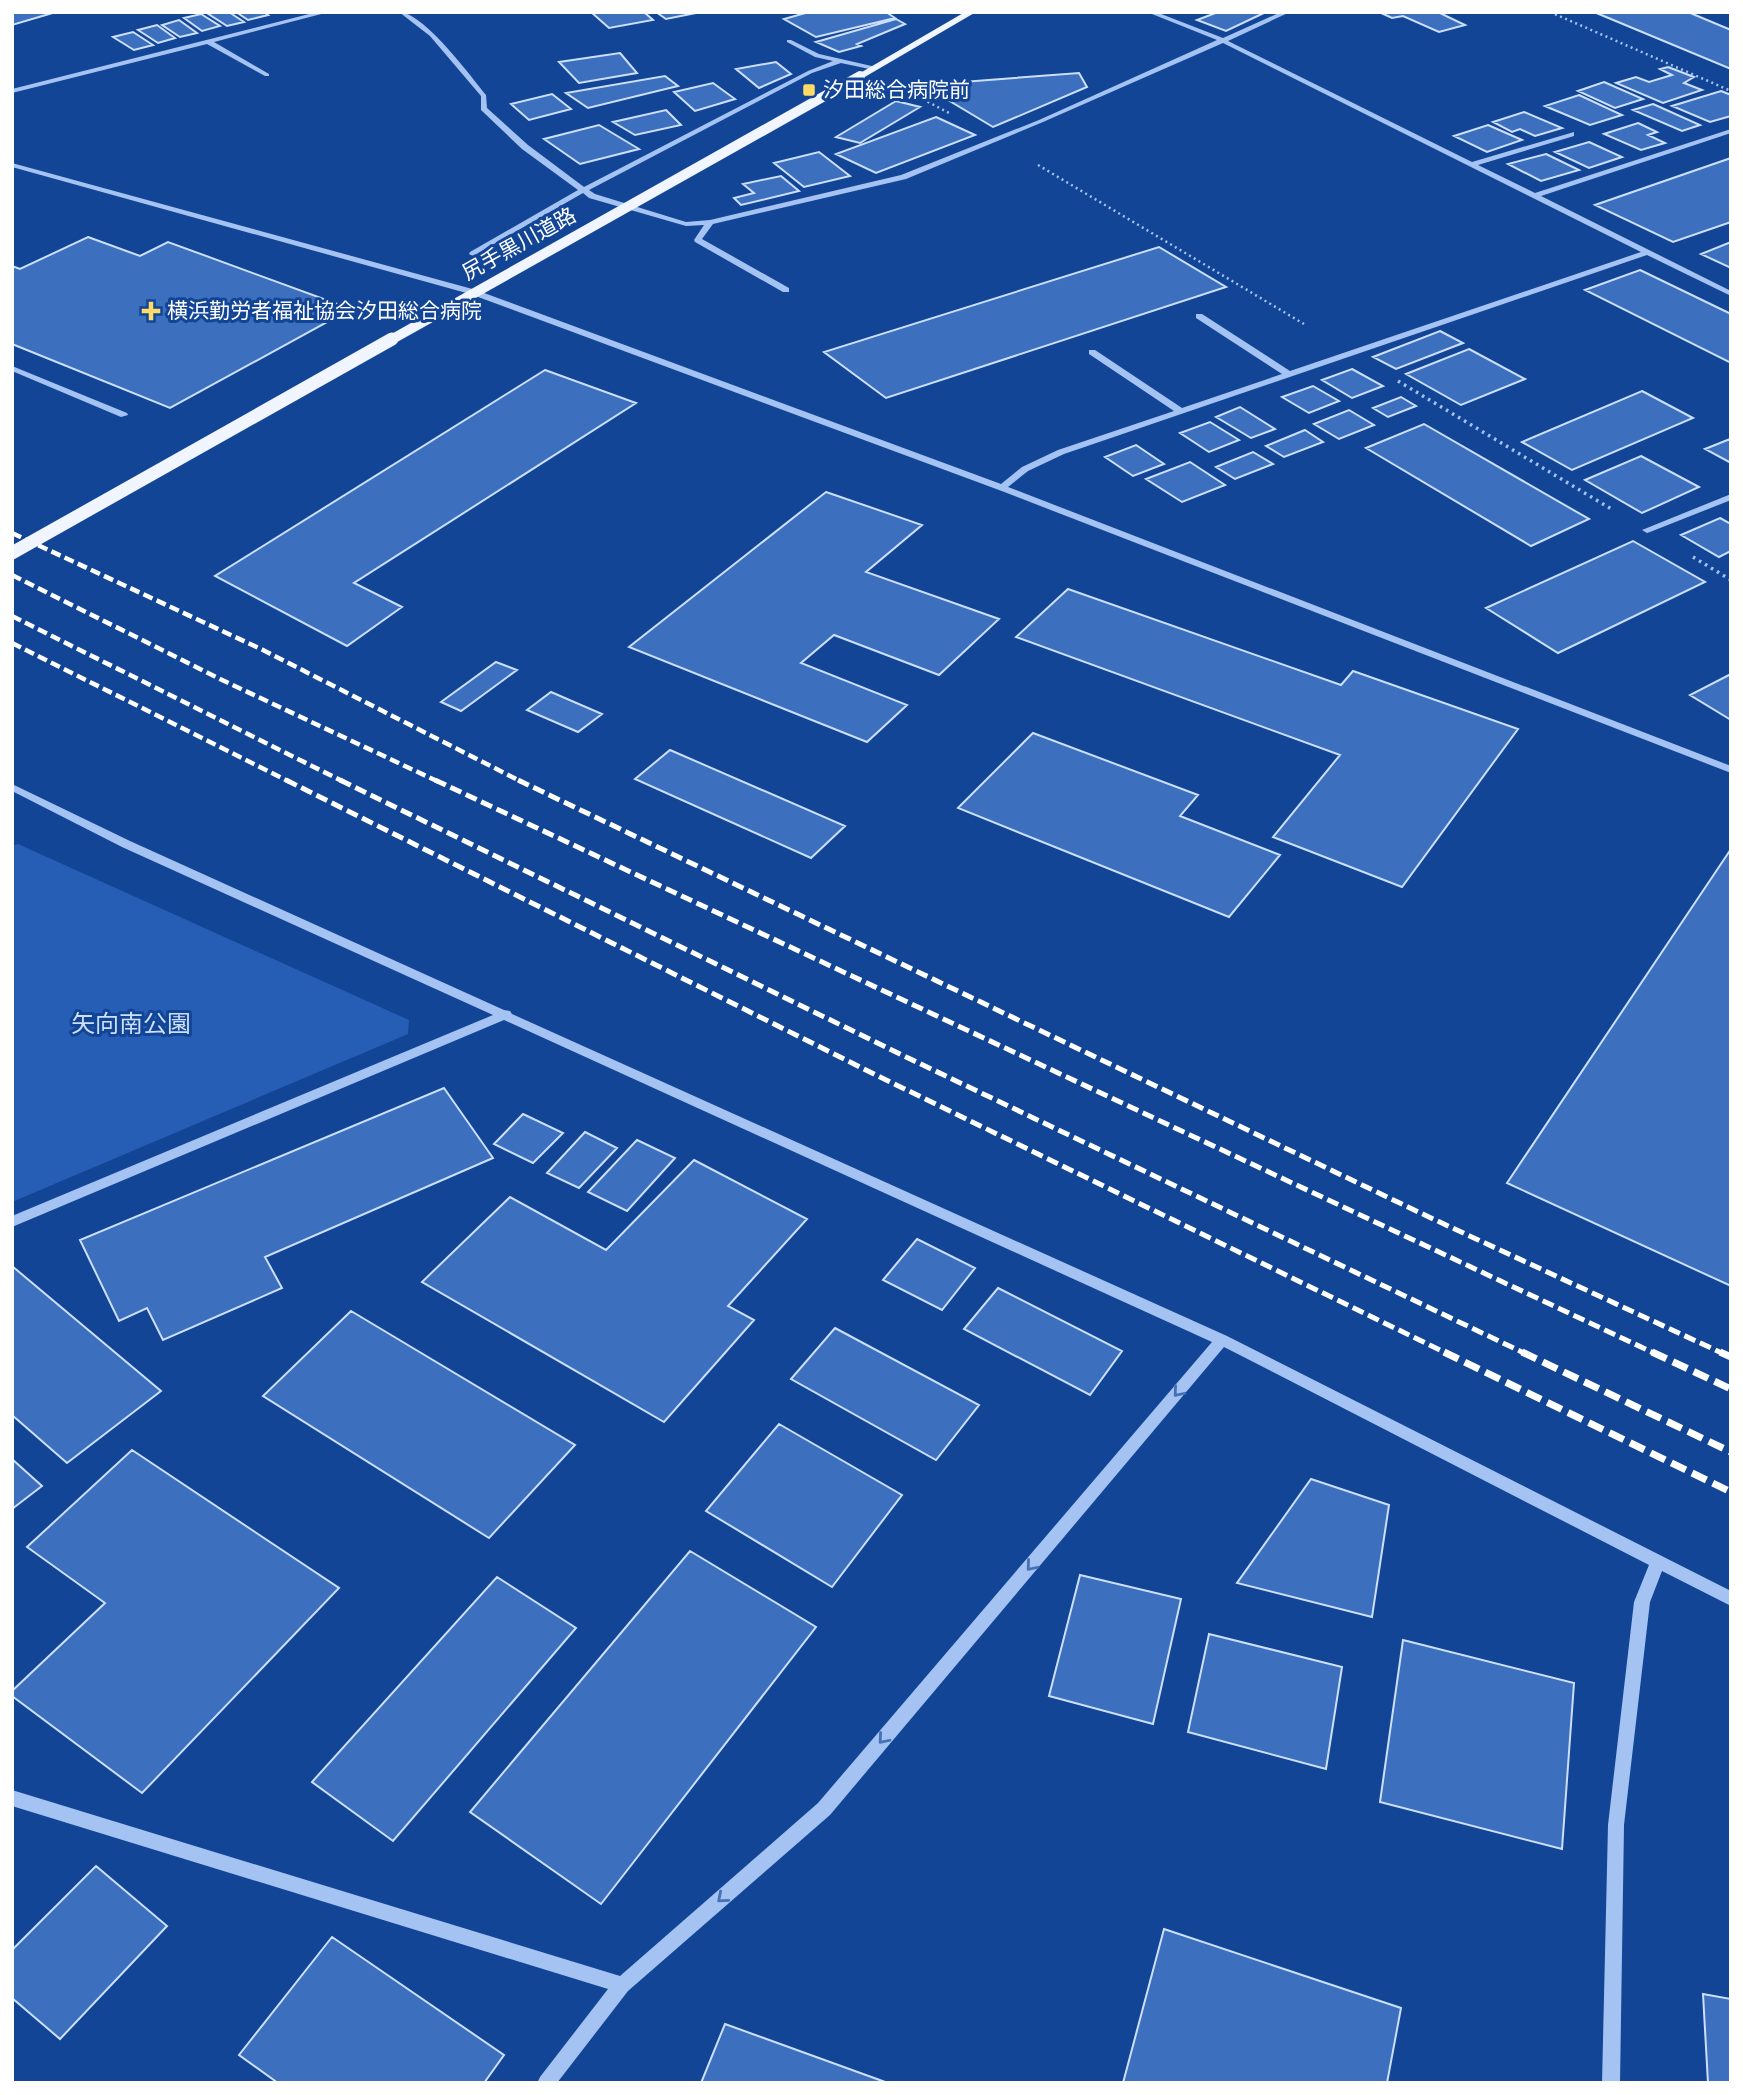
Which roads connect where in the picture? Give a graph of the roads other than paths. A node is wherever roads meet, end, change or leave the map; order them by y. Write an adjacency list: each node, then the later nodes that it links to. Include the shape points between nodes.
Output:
1 (326, 12): 8 (street)
2 (402, 12): 17 (street, via 432,35 484,96 484,109)
3 (972, 12): 10 (main road, 尻手黒川道路)
4 (1150, 12): 6 (street)
5 (1287, 12): 6 (street)
6 (1222, 40): 16 (street); 19 (street, via 903,177)
7 (789, 41): 9 (street, via 817,56)
8 (209, 42): 11 (street); 12 (street)
9 (840, 61): 10 (street); 17 (street, via 810,72)
10 (874, 68): 23 (main road, 尻手黒川道路, bridge)
11 (267, 75)
12 (12, 92)
13 (1731, 131): 18 (street)
14 (1571, 134): 16 (street)
15 (12, 164): 23 (street)
16 (1474, 164): 18 (street)
17 (583, 190): 19 (street, via 686,224); 21 (street)
18 (1536, 195): 20 (street)
19 (710, 222): 22 (street, via 698,240)
20 (1648, 252): 24 (street); 28 (street)
21 (472, 254)
22 (786, 290)
23 (473, 292): 31 (street); 34 (main road, 尻手黒川道路, bridge)
24 (1731, 294)
25 (1199, 316): 28 (street)
26 (1092, 352): 29 (street)
27 (12, 368): 30 (street)
28 (1287, 373): 29 (street)
29 (1182, 412): 31 (street, via 1061,452 1026,469)
30 (124, 415)
31 (1002, 488): 35 (street)
32 (1731, 497): 33 (street)
33 (1647, 530)
34 (12, 552)
35 (1731, 770)
36 (12, 787): 37 (street, via 126,844)
37 (506, 1014): 38 (street); 39 (street)
38 (12, 1222)
39 (1222, 1340): 40 (street); 43 (street, one-way to 43, via 824,1809)
40 (1658, 1562): 41 (street); 45 (street, via 1642,1601 1616,1825)
41 (1731, 1599)
42 (12, 1798): 43 (street)
43 (622, 1985): 44 (street)
44 (546, 2083)
45 (1611, 2083)

